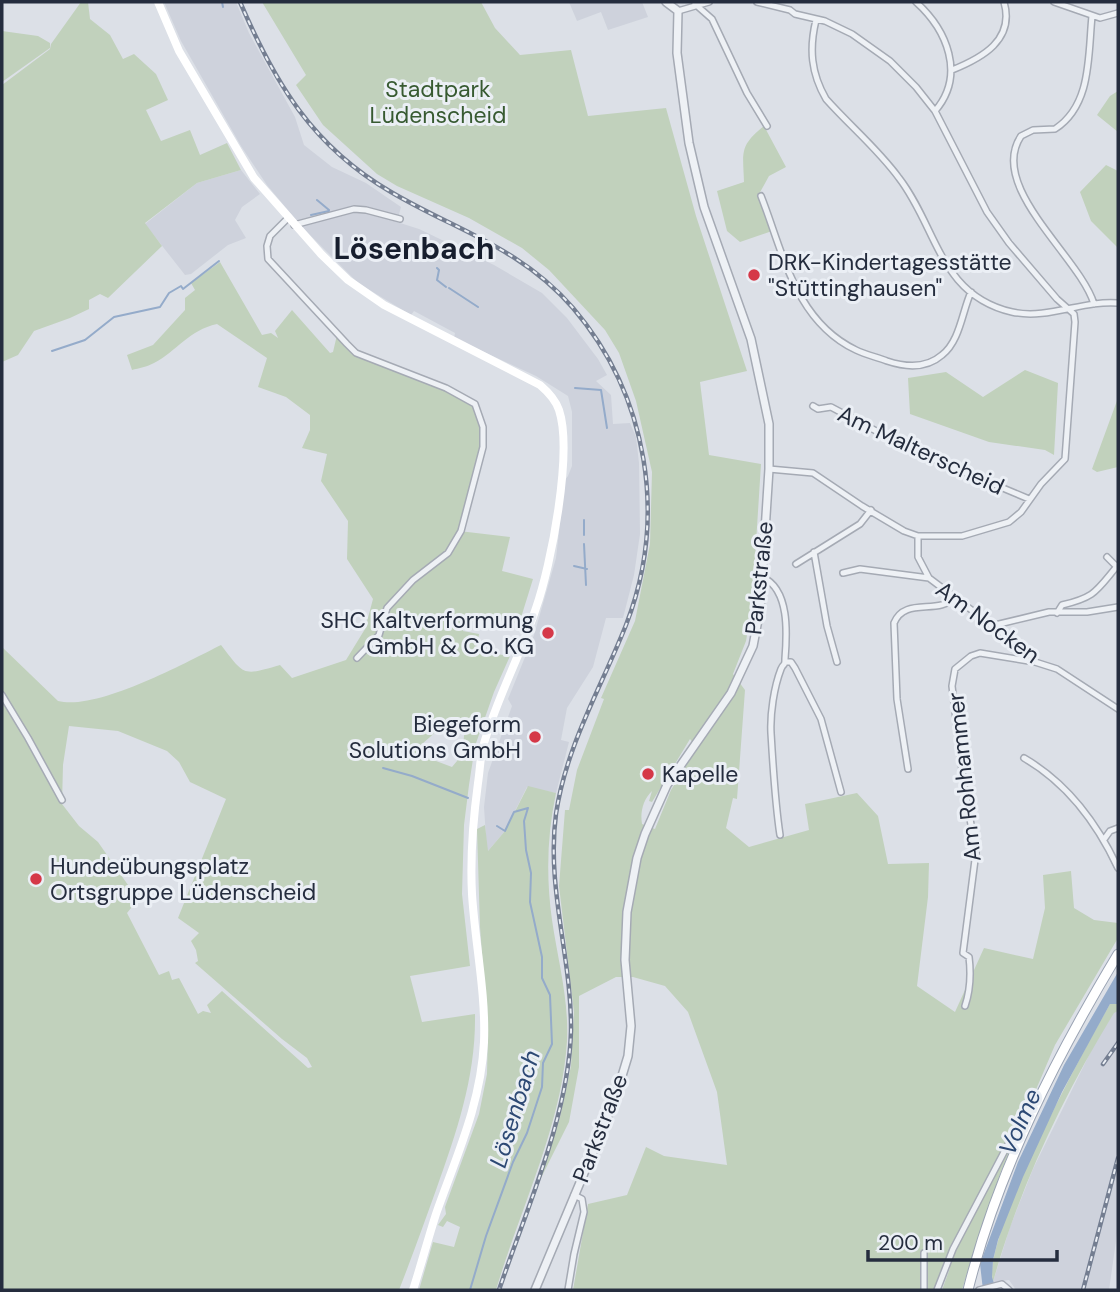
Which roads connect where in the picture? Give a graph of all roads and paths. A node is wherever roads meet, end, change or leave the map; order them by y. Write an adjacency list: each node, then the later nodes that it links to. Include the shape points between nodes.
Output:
1 (158, 2): 18 (main road, via 179,51 241,158)
2 (667, 2): 9 (street)
3 (709, 2): 8 (street)
4 (757, 2): 12 (street)
5 (916, 2): 13 (street, via 943,34)
6 (1003, 2): 13 (street, via 1006,20 999,41 977,59)
7 (1054, 2): 11 (street)
8 (695, 4): 9 (street); 15 (street, via 712,19)
9 (678, 11): 24 (street, Parkstraße, via 677,53 689,143 704,206 760,372 769,424)
10 (1118, 13): 11 (street, via 1108,18)
11 (1092, 16): 20 (street, via 1084,91 1076,109 1055,129 1021,136 1014,169 1024,196)
12 (816, 20): 14 (street, via 852,34 890,61); 19 (street, via 811,41 813,65 826,99 901,180 937,251)
13 (952, 70): 14 (street, via 946,94)
14 (935, 111): 22 (street, via 987,212)
15 (767, 126)
16 (761, 196): 19 (street, via 804,303 836,337 856,350 904,366 931,362 943,355 954,338)
17 (400, 219): 18 (street, via 354,209)
18 (291, 221): 39 (street, via 270,236 268,259 311,307 356,353 475,404 483,427 480,467 456,542 391,602 379,635); 58 (main road, via 348,280 384,305 544,388 558,407 563,432 561,482 546,571 483,747 475,804 472,893 484,1008 479,1091)
19 (971, 292): 22 (street, via 1014,312)
20 (1094, 303): 21 (street); 22 (street)
21 (1118, 303)
22 (1068, 309): 25 (street, via 1074,314 1075,342 1065,459)
23 (813, 406): 25 (street, Am Malterscheid, via 831,407 922,455)
24 (769, 469): 26 (street, via 813,473); 33 (street, Parkstraße)
25 (1029, 499): 27 (street, via 1016,517 990,529 962,536)
26 (871, 510): 27 (street); 28 (street, via 860,524)
27 (918, 536): 34 (street, Am Nocken, via 918,557)
28 (814, 552): 30 (street); 41 (street)
29 (1107, 557): 31 (street)
30 (796, 564)
31 (1117, 566): 37 (street, via 1092,596 1062,605)
32 (843, 573): 34 (street, Am Nocken, via 860,569)
33 (762, 577): 40 (street, via 778,588 786,620); 56 (street, Parkstraße, via 757,627 741,673 667,785 637,858 626,933 628,1055 615,1099)
34 (929, 578): 35 (street, Am Nocken)
35 (955, 597): 38 (street, Am Nocken); 46 (street, via 945,605 906,609 894,622 897,699)
36 (1118, 607): 37 (street)
37 (1057, 612): 38 (street)
38 (991, 626): 42 (street, Am Nocken)
39 (358, 658)
40 (785, 662): 47 (street, via 795,668 821,719); 50 (street, via 771,734)
41 (837, 662)
42 (1035, 662): 44 (street, Am Nocken, via 1057,669); 54 (street, Am Rohhammer, via 980,653 955,669 953,704 976,852 962,953 970,957 971,968)
43 (2, 695): 48 (street)
44 (1118, 709)
45 (1024, 758): 51 (street, via 1049,774)
46 (908, 769)
47 (841, 792)
48 (62, 800)
49 (1118, 828): 51 (street)
50 (780, 835)
51 (1105, 838): 52 (street)
52 (1118, 867)
53 (1118, 954): 55 (main road)
54 (965, 1006)
55 (1023, 1134): 62 (street, via 1013,1135 1001,1155); 63 (main road, via 1000,1186)
56 (574, 1195): 59 (street, Parkstraße); 60 (street, via 582,1199 584,1212)
57 (924, 1253): 61 (street)
58 (413, 1290)
59 (535, 1290)
60 (568, 1290)
61 (924, 1290)
62 (937, 1290)
63 (969, 1290)
64 (980, 1290): 65 (street, via 1002,1284)
65 (1009, 1290)

